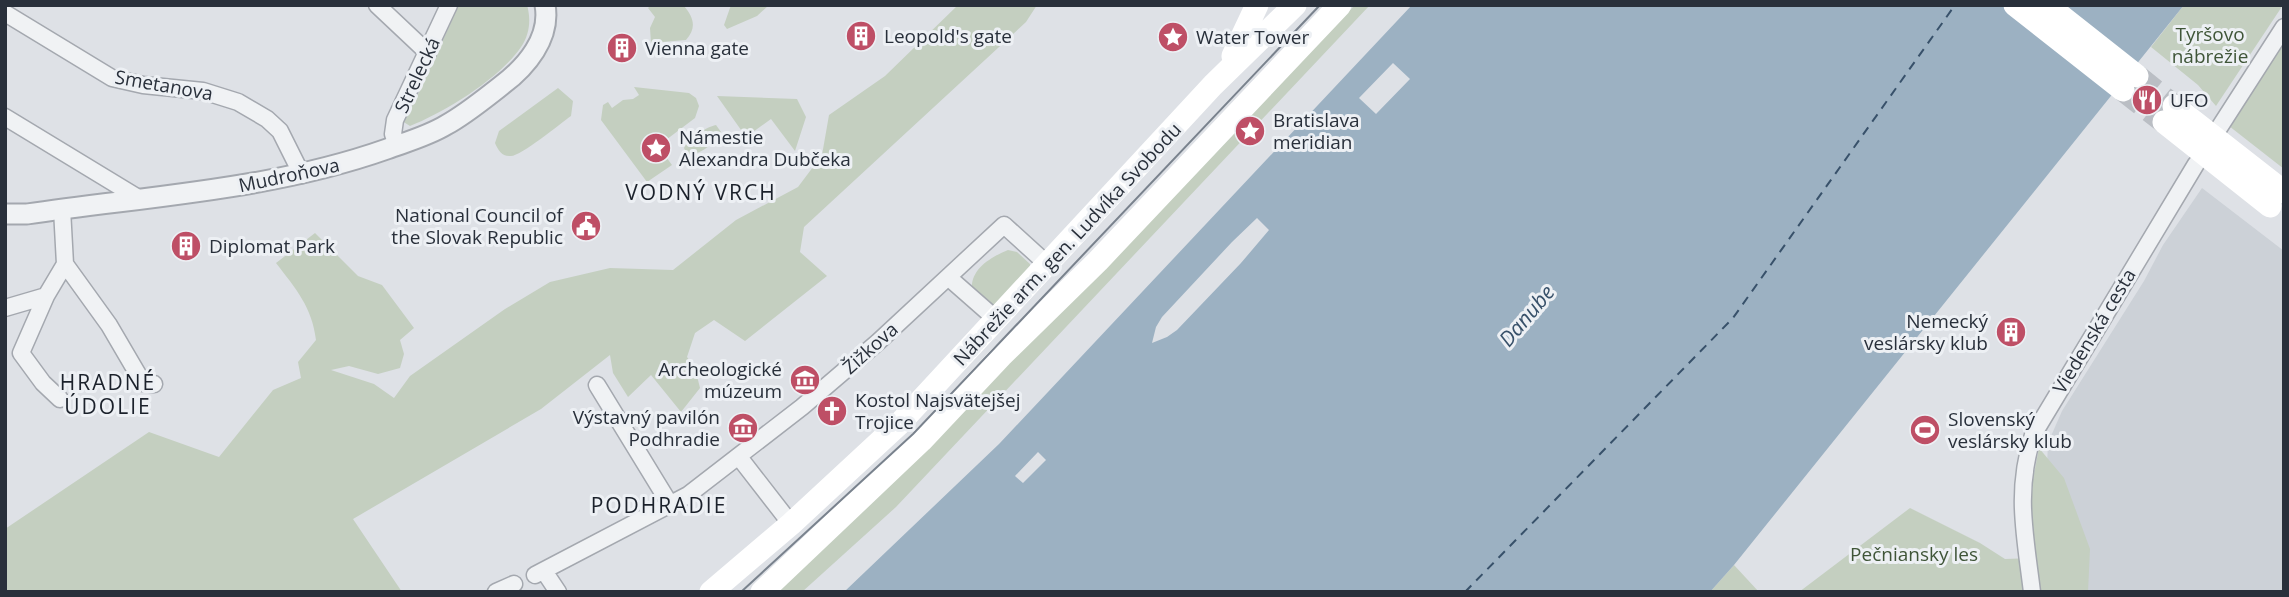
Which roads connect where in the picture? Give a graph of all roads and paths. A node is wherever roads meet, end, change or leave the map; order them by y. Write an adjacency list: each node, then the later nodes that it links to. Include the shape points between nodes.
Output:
1 (377, 5): 13 (street)
2 (449, 5): 13 (street, Strelecká)
3 (545, 5): 17 (street, Mudroňova, via 546,20 537,48 507,81 444,127)
4 (1257, 5): 14 (main road, via 1240,44)
5 (1295, 5): 14 (main road, Nábrežie arm. gen. Ludvíka Svobodu)
6 (1310, 5): 12 (main road)
7 (1340, 5): 12 (main road, Nábrežie arm. gen. Ludvíka Svobodu)
8 (2015, 5): 9 (main road, via 2130,83)
9 (2047, 5)
10 (5, 13): 19 (street, Smetanova, via 112,78 203,91 239,102 280,131)
11 (2284, 27): 16 (street)
12 (1304, 42): 41 (main road, Nábrežie arm. gen. Ludvíka Svobodu, via 921,441)
13 (428, 53): 17 (street, Strelecká, via 395,120)
14 (1213, 85): 26 (main road, Nábrežie arm. gen. Ludvíka Svobodu)
15 (5, 117): 21 (street)
16 (2219, 128)
17 (397, 145): 19 (street, Mudroňova)
18 (2196, 164): 42 (street, Viedenská cesta, via 2033,435 2022,488)
19 (302, 175): 21 (street, Mudroňova)
20 (2284, 192): 24 (main road, bridge, via 2169,114)
21 (141, 199): 22 (street, Mudroňova)
22 (62, 209): 23 (street, Mudroňova); 25 (street)
23 (5, 214)
24 (2284, 216)
25 (65, 264): 28 (street); 31 (street, via 143,383)
26 (1047, 264): 27 (street, Žižkova, via 1004,225); 30 (main road, Nábrežie arm. gen. Ludvíka Svobodu)
27 (948, 277): 30 (street); 34 (street, Žižkova, via 813,398)
28 (46, 296): 29 (street); 33 (street, via 21,352 43,383)
29 (5, 309)
30 (997, 320): 36 (main road, Nábrežie arm. gen. Ludvíka Svobodu, via 899,424)
31 (154, 384)
32 (597, 385): 35 (street)
33 (61, 398)
34 (739, 457): 35 (street, Žižkova); 36 (street)
35 (671, 506): 39 (street, Žižkova, via 539,573)
36 (792, 524): 40 (main road, Nábrežie arm. gen. Ludvíka Svobodu)
37 (514, 584): 38 (street)
38 (496, 592)
39 (558, 592)
40 (712, 592)
41 (762, 592)
42 (2032, 592)

